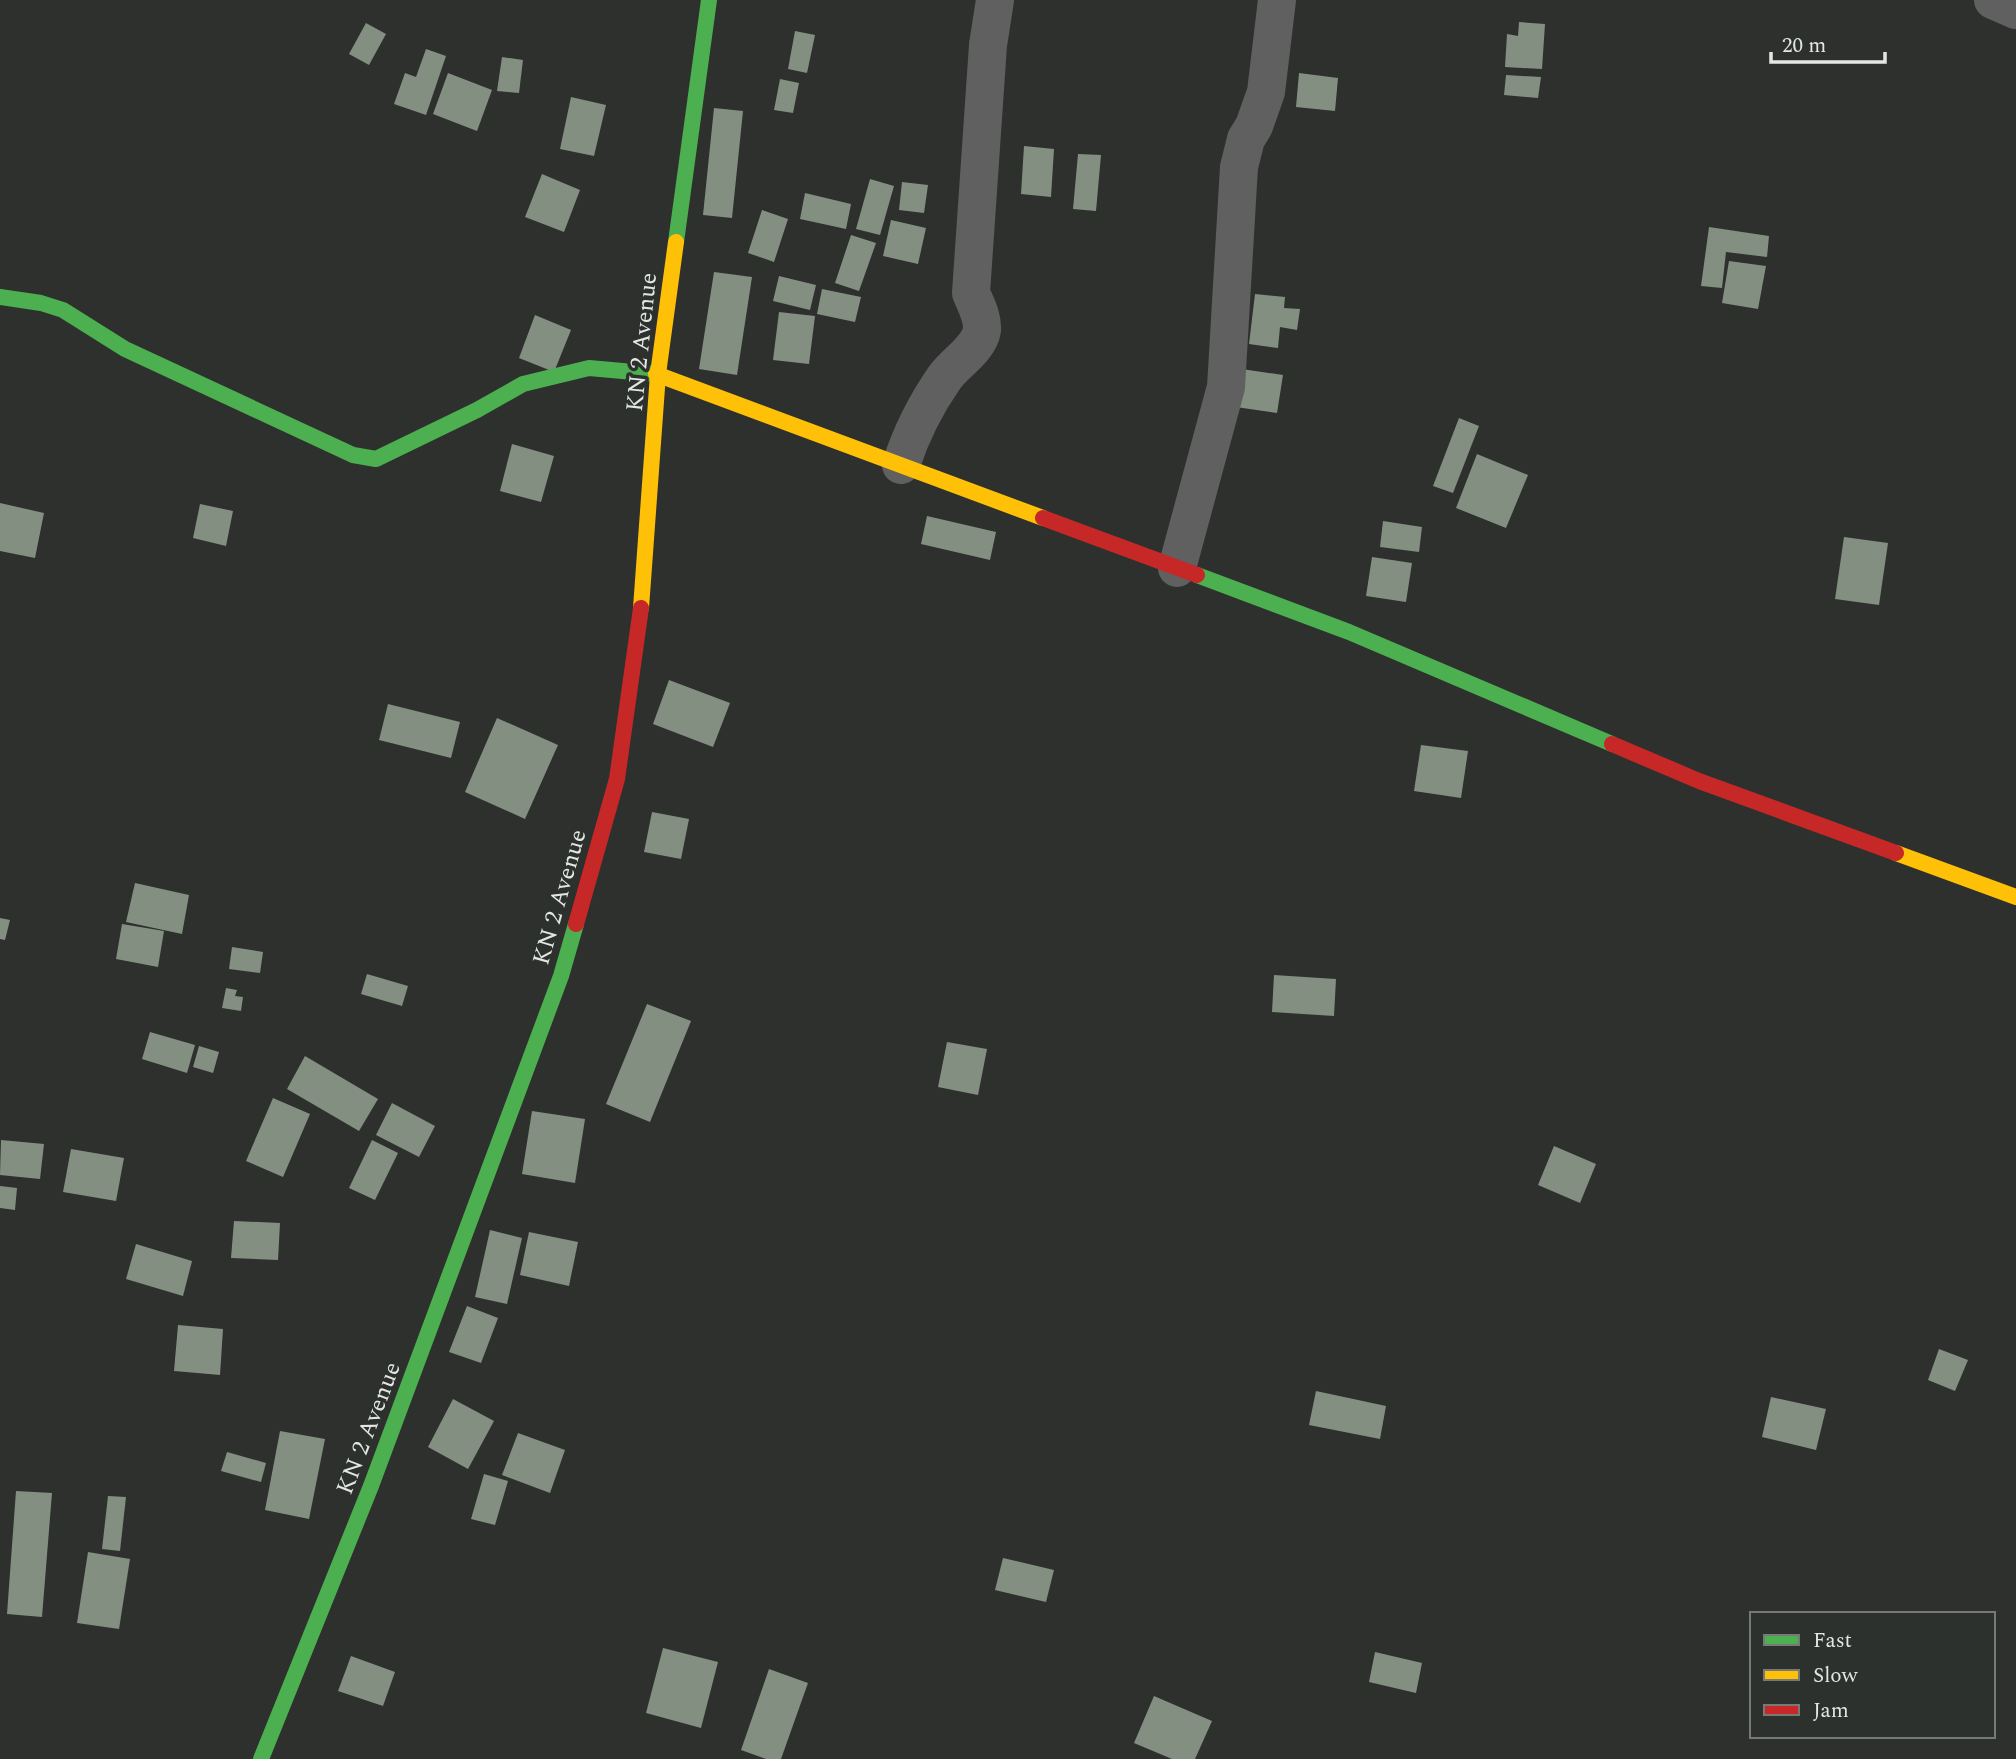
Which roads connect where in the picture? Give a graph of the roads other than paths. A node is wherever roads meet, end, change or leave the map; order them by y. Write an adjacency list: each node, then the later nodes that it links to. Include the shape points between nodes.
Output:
1 (709, 0): 7 (street, KN 2 Avenue)
2 (995, 0): 8 (street, via 971,293 982,332 934,393 909,439)
3 (1277, 0): 9 (street, via 1266,92 1246,139 1240,167 1226,387)
4 (1993, 0): 5 (street)
5 (2016, 10)
6 (0, 297): 7 (street, via 54,306 125,349 353,455 376,459 523,384 589,368)
7 (658, 374): 8 (street); 11 (street, KN 2 Avenue, via 645,586 617,779 569,949 371,1486)
8 (901, 465): 9 (street)
9 (1177, 568): 10 (street, via 1349,632 1699,781)
10 (2016, 897)
11 (261, 1759)

